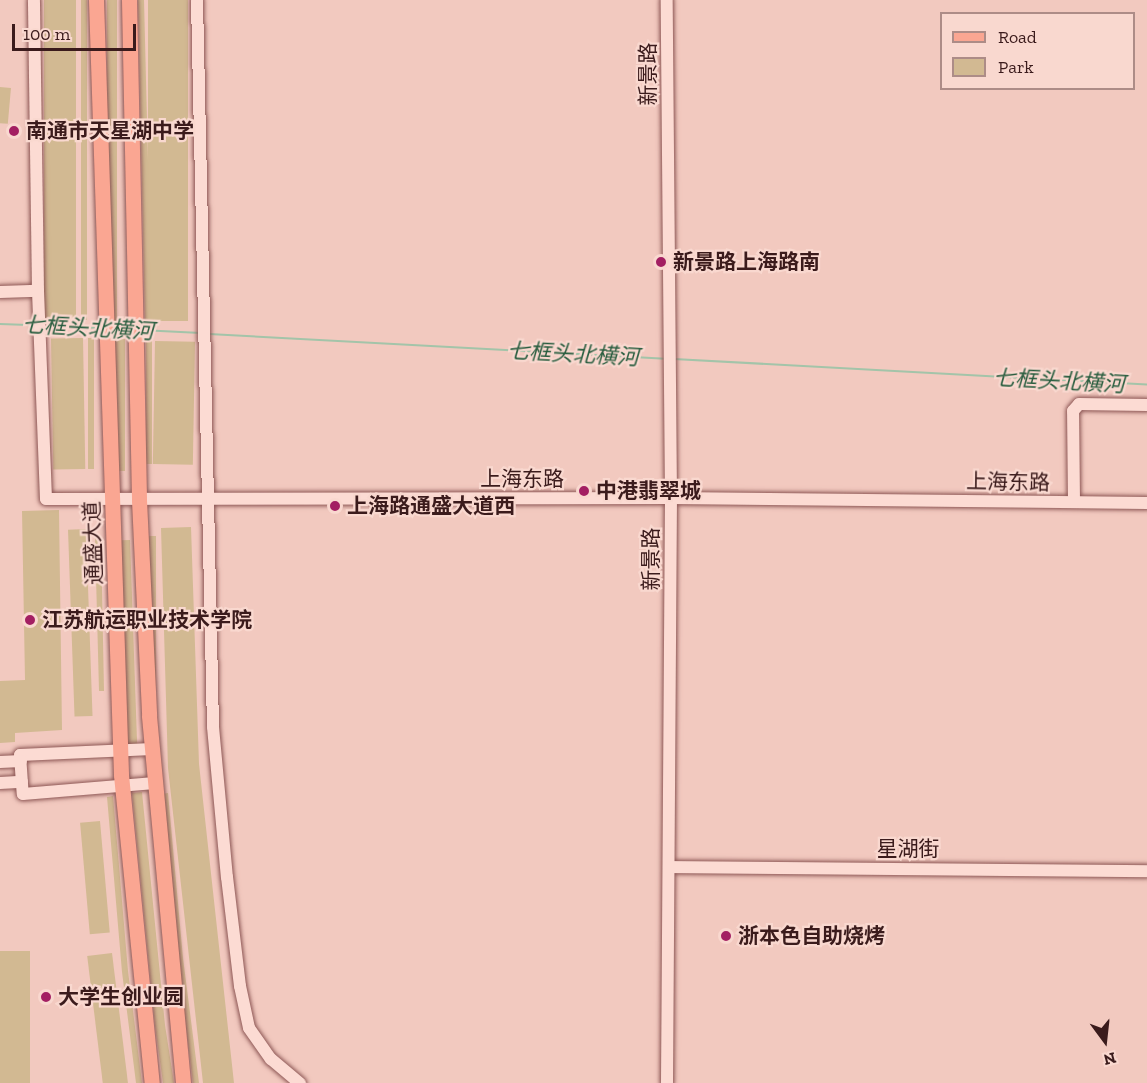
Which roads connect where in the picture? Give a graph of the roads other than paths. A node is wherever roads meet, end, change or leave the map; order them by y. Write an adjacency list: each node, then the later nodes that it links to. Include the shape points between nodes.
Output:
1 (34, 0): 7 (street)
2 (96, 0): 14 (main road, 通盛大道, via 105,360)
3 (129, 0): 12 (main road)
4 (197, 0): 13 (street)
5 (667, 0): 11 (street, 新景路)
6 (0, 292): 7 (street)
7 (38, 293): 14 (street, 上海东路, via 46,499)
8 (1147, 405): 15 (street, via 1079,404 1073,411)
9 (1116, 412): 10 (street)
10 (1147, 412)
11 (671, 498): 13 (street, 上海东路); 15 (street, 上海东路); 25 (street, 新景路)
12 (139, 500): 13 (street, 上海东路); 14 (street, 上海东路); 17 (main road)
13 (208, 500): 29 (street, via 213,727 240,986 249,1028 271,1059)
14 (114, 501): 18 (main road, 通盛大道)
15 (1074, 502): 16 (street, 上海东路)
16 (1147, 503)
17 (152, 748): 18 (street); 23 (main road)
18 (120, 750): 19 (street, via 20,755); 24 (main road, 通盛大道)
19 (21, 761): 20 (street); 21 (street)
20 (0, 762)
21 (22, 782): 22 (street); 24 (street, via 22,794)
22 (0, 783)
23 (155, 783): 24 (street); 28 (main road)
24 (122, 786): 27 (main road, 通盛大道)
25 (669, 867): 26 (street, 星湖街); 30 (street, 新景路)
26 (1147, 871)
27 (152, 1083)
28 (183, 1083)
29 (300, 1083)
30 (667, 1083)

